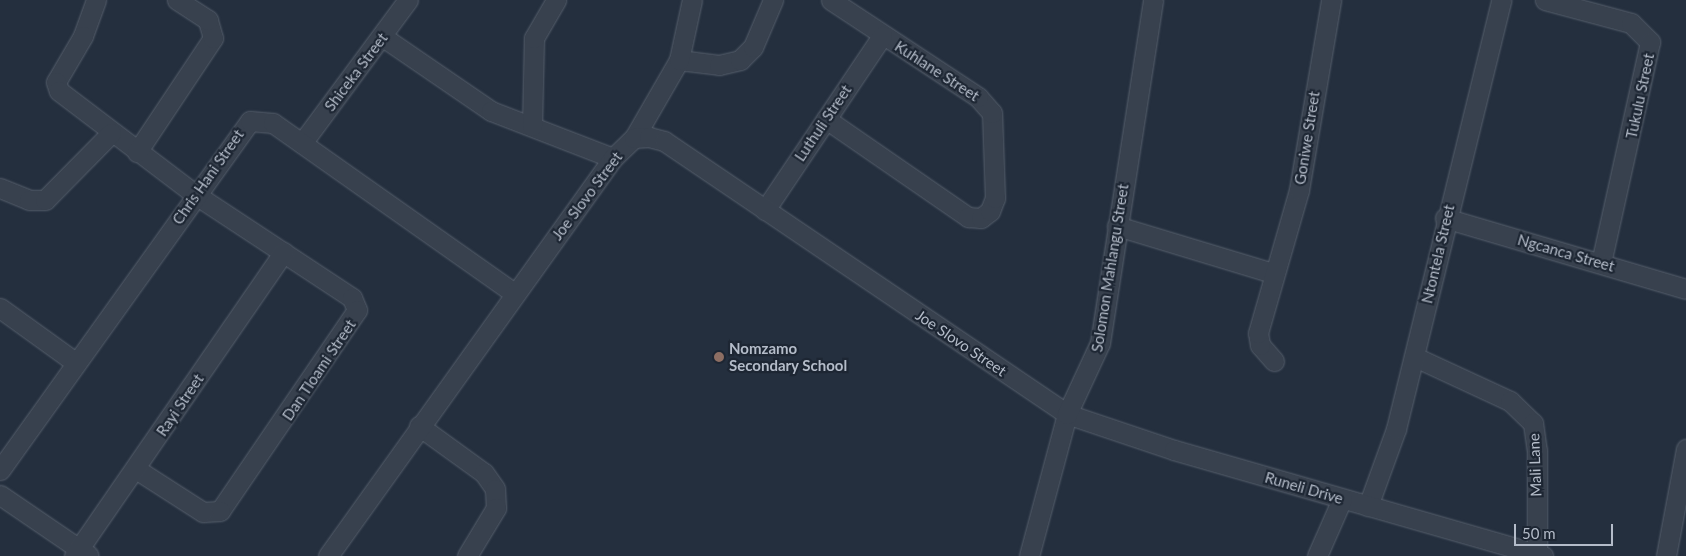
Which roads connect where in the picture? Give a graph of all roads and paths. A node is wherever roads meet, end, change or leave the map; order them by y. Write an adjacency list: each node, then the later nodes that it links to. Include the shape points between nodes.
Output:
1 (96, 0): 17 (street, Dan Tloami Street, via 83,36 56,82 59,91)
2 (177, 0): 20 (street, via 208,20 213,38)
3 (408, 0): 13 (street, Shiceka Street)
4 (556, 0): 16 (street, via 534,38)
5 (692, 0): 14 (street)
6 (773, 0): 14 (street, via 753,47 740,60 719,65)
7 (831, 0): 12 (street, Kuhlane Street)
8 (1153, 0): 26 (street, Solomon Mahlangu Street)
9 (1501, 0): 25 (street, Ntontela Street)
10 (1545, 0): 28 (street, Tukulu Street, via 1631,23 1650,42)
11 (1329, 1): 29 (street, Goniwe Street, via 1299,190)
12 (882, 36): 15 (street, Luthuli Street); 15 (street, Kuhlane Street, via 978,97 992,113 995,198 990,211 981,218 968,217)
13 (383, 37): 16 (street, via 465,96); 19 (street, Shiceka Street)
14 (679, 60): 18 (street)
15 (826, 119): 24 (street, Luthuli Street)
16 (532, 126): 21 (street)
17 (111, 133): 20 (street, Dan Tloami Street); 22 (street, via 46,200 29,200)
18 (634, 138): 21 (street, Joe Slovo Street); 24 (street, Joe Slovo Street, via 664,141)
19 (302, 143): 23 (street, Chris Hani Street, via 273,123 250,121); 31 (street, Chris Hani Street)
20 (137, 152): 23 (street, Dan Tloami Street)
21 (613, 158): 31 (street, Joe Slovo Street)
22 (0, 188)
23 (196, 195): 27 (street, Dan Tloami Street); 35 (street, Chris Hani Street)
24 (765, 210): 36 (street, Joe Slovo Street)
25 (1445, 218): 28 (street, Ngcanca Street); 33 (street, Ntontela Street)
26 (1116, 226): 29 (street); 36 (street, Solomon Mahlangu Street, via 1100,343)
27 (284, 252): 39 (street, Rayi Street); 39 (street, Dan Tloami Street, via 352,298 356,316 237,493 220,511 203,512)
28 (1601, 263): 30 (street, Ngcanca Street)
29 (1273, 273): 34 (street, Goniwe Street, via 1258,333 1260,345)
30 (1686, 289)
31 (514, 293): 37 (street, Joe Slovo Street)
32 (0, 308): 35 (street)
33 (1415, 357): 43 (street, Ntontela Street, via 1396,429); 45 (street, Mali Lane, via 1510,401 1533,423 1537,450)
34 (1274, 361)
35 (76, 362): 40 (street, Chris Hani Street)
36 (1067, 414): 42 (street, Runeli Drive); 48 (street, Solomon Mahlangu Street)
37 (419, 426): 46 (street, Joe Slovo Street); 47 (street, via 484,473 495,489 496,508)
38 (1686, 449): 50 (street)
39 (136, 469): 44 (street, Rayi Street)
40 (0, 470)
41 (0, 495): 44 (street)
42 (1342, 499): 43 (street, Runeli Drive); 49 (street)
43 (1368, 506): 45 (street, Runeli Drive)
44 (80, 554)
45 (1540, 555)
46 (328, 556)
47 (467, 556)
48 (1029, 556)
49 (1317, 556)
50 (1666, 556)

